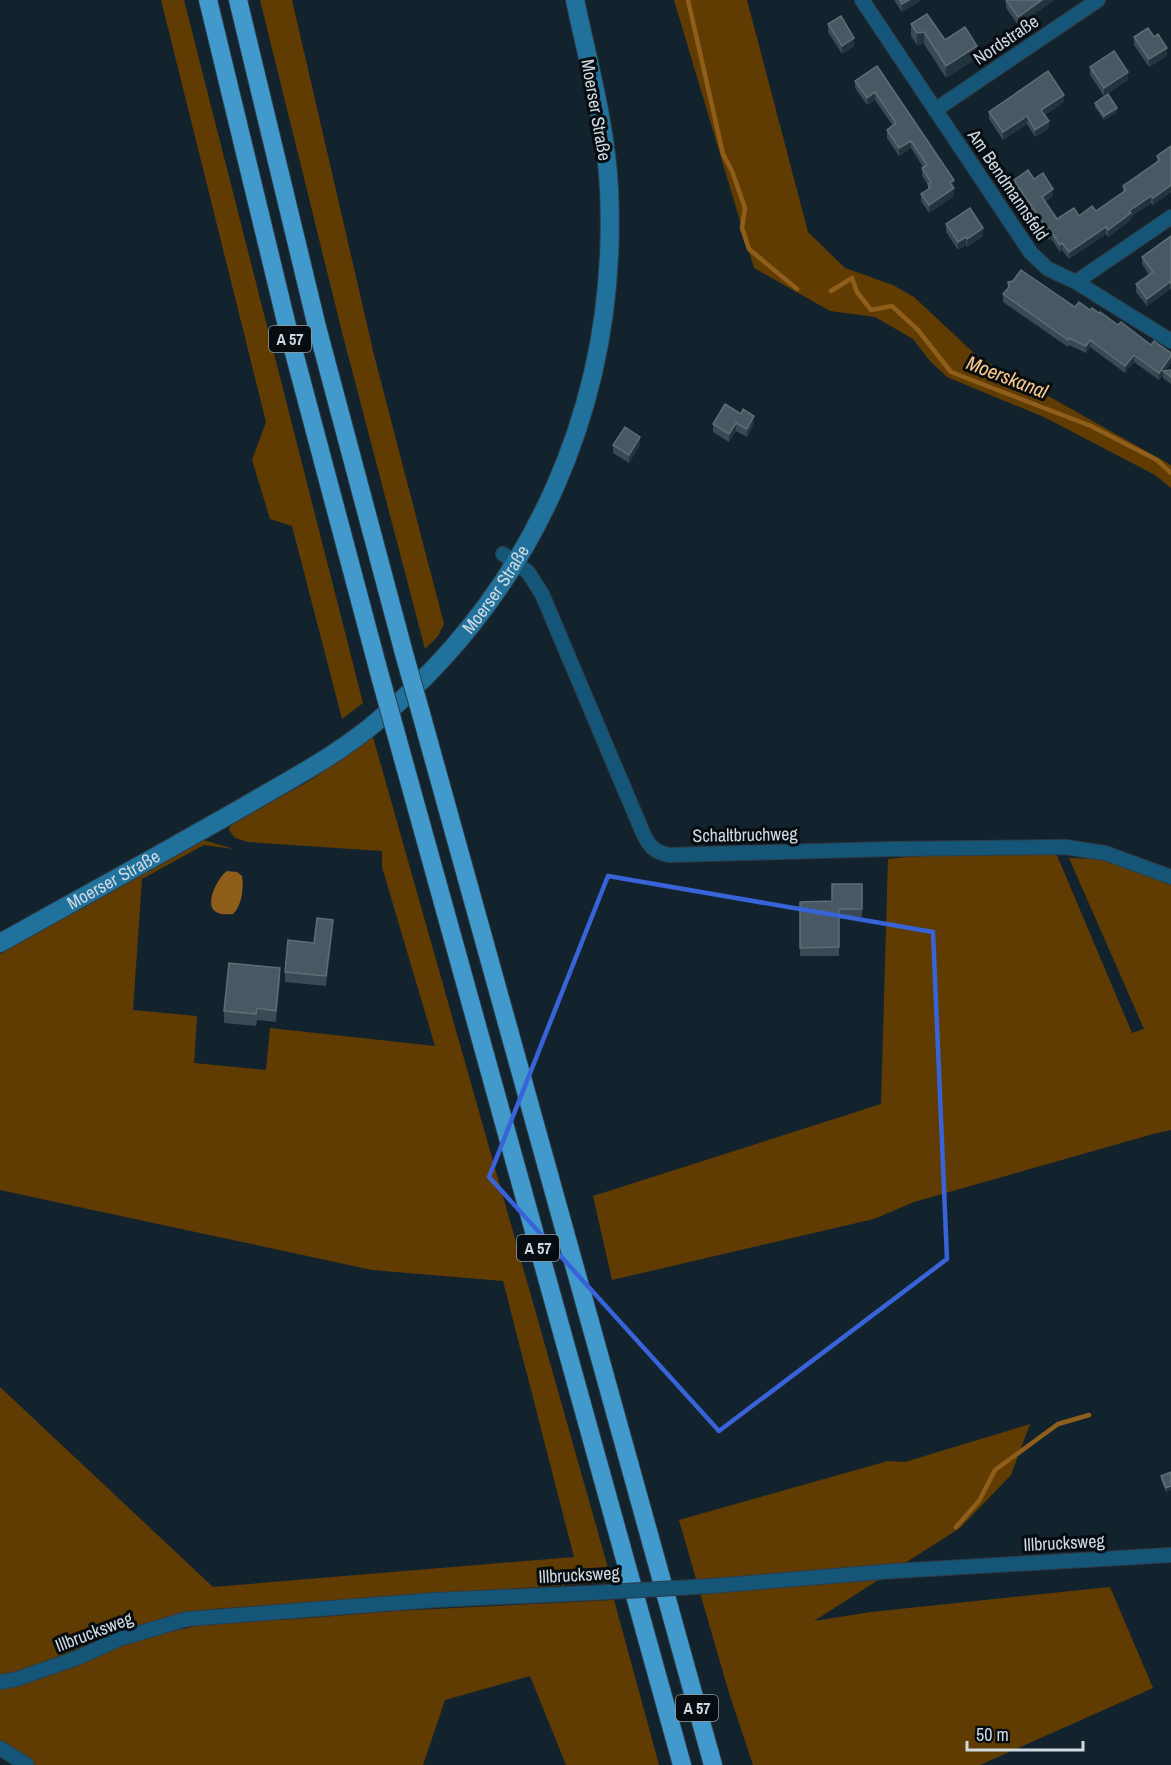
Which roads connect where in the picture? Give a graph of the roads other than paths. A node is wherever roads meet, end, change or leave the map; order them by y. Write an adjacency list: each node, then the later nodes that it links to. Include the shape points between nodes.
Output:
1 (208, 0): 17 (highway, A 57, bridge, via 288,330 380,676)
2 (238, 0): 18 (highway, A 57, bridge, via 317,327 405,657)
3 (575, 0): 10 (street, Moerser Straße, via 608,177 607,288 596,357 575,438 544,512)
4 (862, 0): 6 (street, Am Bendmannsfeld)
5 (1098, 0): 6 (street, Nordstraße)
6 (935, 110): 8 (street, Am Bendmannsfeld, via 1031,253 1048,269)
7 (1171, 217): 8 (street)
8 (1076, 282): 9 (street, Am Bendmannsfeld)
9 (1171, 341)
10 (510, 558): 11 (street, Schaltbruchweg, via 528,572 542,594 649,846 657,853 1065,848 1105,853); 12 (street, Moerser Straße, via 466,633 426,677 367,729 316,764)
11 (1171, 877)
12 (0, 943)
13 (1171, 1555): 14 (street, Illbrucksweg, bridge, via 187,1619)
14 (0, 1682)
15 (0, 1748): 16 (street)
16 (27, 1765)
17 (682, 1765)
18 (713, 1765)

